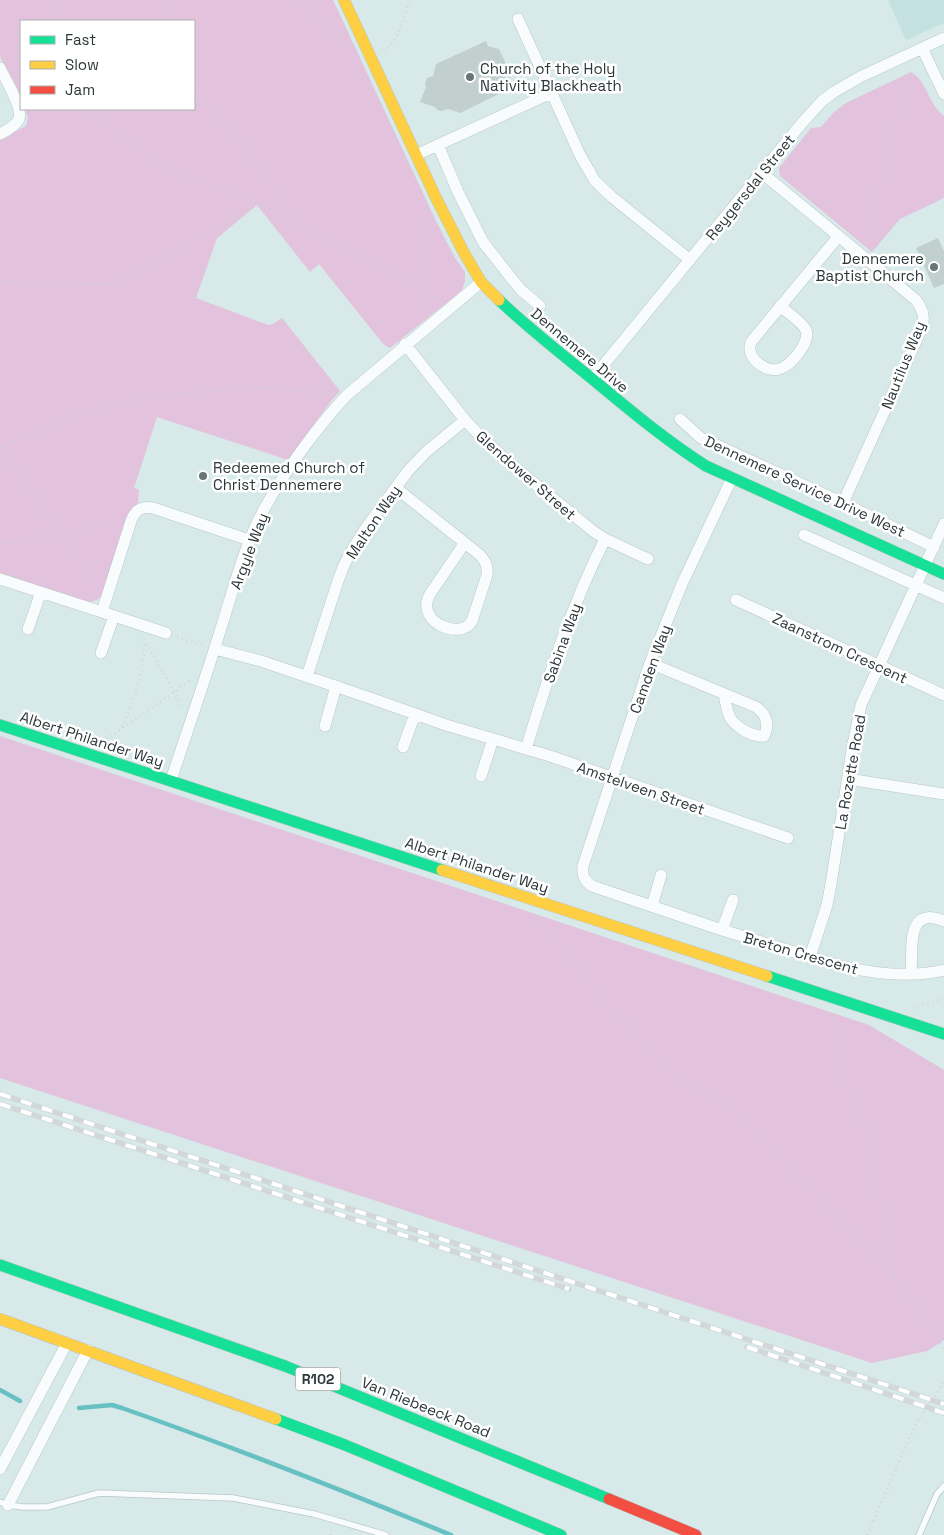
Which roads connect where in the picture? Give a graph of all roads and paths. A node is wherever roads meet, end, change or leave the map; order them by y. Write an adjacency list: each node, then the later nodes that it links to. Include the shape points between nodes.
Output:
1 (59, 0): 7 (path)
2 (161, 0): 8 (path)
3 (298, 0): 10 (path)
4 (344, 0): 13 (street, Dennemere Drive)
5 (409, 0): 13 (path, via 399,31 389,47)
6 (518, 19): 16 (street)
7 (51, 20)
8 (167, 20)
9 (944, 38): 11 (street, Reygersdal Street)
10 (347, 44)
11 (922, 48): 12 (street, Reygersdal Street); 17 (street)
12 (902, 58): 22 (street, Reygersdal Street, via 846,85 822,101); 27 (path, via 908,72 865,245)
13 (372, 61): 21 (street, Dennemere Drive)
14 (0, 68): 19 (street, via 15,99 19,119)
15 (195, 91): 25 (path, via 236,134)
16 (551, 93): 20 (street); 28 (street, via 595,181)
17 (944, 94)
18 (85, 110): 24 (path, via 158,165)
19 (0, 134)
20 (438, 145): 21 (street); 32 (street, via 483,242 517,285)
21 (416, 155): 23 (street, Dennemere Drive)
22 (762, 172): 26 (street, Nautilus Way); 28 (street, Reygersdal Street)
23 (436, 198): 30 (street, Dennemere Drive); 31 (path, via 430,209 427,278)
24 (258, 203): 25 (path); 29 (path, via 111,284 54,285)
25 (306, 231): 31 (path)
26 (838, 236): 27 (street, Nautilus Way); 33 (street)
27 (858, 253): 44 (street, Nautilus Way, via 916,300 924,317 922,328)
28 (690, 260): 37 (street, Reygersdal Street)
29 (0, 281)
30 (481, 282): 34 (street, Argyle Way); 37 (street, Dennemere Drive, via 524,324)
31 (421, 286): 34 (path); 35 (path)
32 (540, 306)
33 (780, 306): 33 (street, via 749,345 753,359 773,370 789,364 807,337 805,329)
34 (450, 308): 35 (street, Argyle Way)
35 (430, 325): 36 (street, Argyle Way)
36 (405, 344): 38 (street, Argyle Way); 40 (street, Glendower Street)
37 (592, 379): 42 (street, Dennemere Drive, via 675,446)
38 (347, 395): 41 (path, via 259,388 147,396 78,415); 50 (street, Argyle Way, via 331,412 279,485)
39 (680, 419): 44 (street, Dennemere Service Drive West, via 708,441)
40 (465, 420): 43 (street, Malton Way, via 417,461); 49 (street, Glendower Street, via 507,461)
41 (1, 447): 47 (path)
42 (732, 478): 55 (street, Dennemere Drive); 71 (street, Camden Way, via 682,584)
43 (396, 488): 52 (street); 73 (street, Malton Way, via 365,529 344,565)
44 (843, 503): 53 (street, Dennemere Service Drive West)
45 (131, 521): 47 (path); 50 (street, via 139,510 148,508); 60 (street)
46 (944, 524): 53 (street, La Rozette Road)
47 (59, 532): 51 (path); 60 (path, via 99,590)
48 (804, 536): 58 (street)
49 (605, 539): 54 (street, Glendower Street); 86 (street, Sabina Way, via 564,632)
50 (250, 540): 69 (street, Argyle Way)
51 (0, 543)
52 (464, 544): 52 (street, via 484,560 487,575 470,626 447,628 432,620 426,602)
53 (934, 547): 55 (street, La Rozette Road)
54 (648, 558)
55 (925, 566): 56 (street, Dennemere Drive); 58 (street, La Rozette Road)
56 (944, 574)
57 (0, 579): 59 (street)
58 (916, 585): 61 (street); 72 (street, La Rozette Road)
59 (41, 592): 63 (street); 66 (street)
60 (108, 594): 63 (street)
61 (944, 598)
62 (736, 600): 72 (street, Zaanstrom Crescent)
63 (102, 612): 64 (street)
64 (114, 616): 65 (street); 70 (street)
65 (144, 626): 67 (street); 68 (path, via 142,636)
66 (28, 629)
67 (166, 633): 69 (path)
68 (146, 642): 76 (path); 83 (path, via 142,671)
69 (215, 648): 73 (street, Amstelveen Street); 74 (street, Argyle Way)
70 (101, 653)
71 (650, 663): 77 (street); 89 (street, Camden Way)
72 (879, 666): 78 (street, Zaanstrom Crescent); 90 (street, La Rozette Road, via 861,705)
73 (307, 676): 75 (street, Amstelveen Street)
74 (204, 680): 76 (path, via 191,681); 79 (street, Argyle Way)
75 (336, 686): 80 (street, Amstelveen Street); 82 (street)
76 (175, 692): 79 (path, via 184,712); 83 (path)
77 (724, 694)
78 (944, 695)
79 (193, 714): 91 (street, Argyle Way)
80 (415, 714): 84 (street, Amstelveen Street); 85 (street)
81 (0, 725): 87 (street, Albert Philander Way)
82 (325, 726)
83 (122, 728): 87 (path, via 104,740)
84 (493, 739): 86 (street, Amstelveen Street); 88 (street)
85 (403, 747)
86 (526, 749): 89 (street, Amstelveen Street)
87 (99, 757): 91 (street, Albert Philander Way)
88 (481, 776)
89 (611, 777): 93 (street, Amstelveen Street); 94 (street, Camden Way)
90 (848, 779): 92 (street); 101 (street, La Rozette Road, via 828,898)
91 (171, 780): 97 (street, Albert Philander Way)
92 (944, 794)
93 (788, 838)
94 (583, 866): 98 (street, Breton Crescent, via 583,876 592,886)
95 (661, 875): 98 (street)
96 (733, 900): 100 (street)
97 (540, 902): 104 (street, Albert Philander Way); 109 (path, via 535,914 604,1000 682,1083 730,1107)
98 (652, 906): 100 (street, Breton Crescent)
99 (944, 921): 103 (street, via 928,917 916,924)
100 (722, 930): 101 (street, Breton Crescent)
101 (810, 957): 103 (street, Breton Crescent, via 857,970)
102 (944, 970): 103 (street, Breton Crescent)
103 (911, 973)
104 (832, 998): 107 (street, Albert Philander Way); 109 (path, via 828,1009 839,1029 840,1071 861,1109)
105 (944, 999): 106 (path)
106 (911, 1008)
107 (944, 1034)
108 (0, 1265): 120 (street, Van Riebeeck Road / R102, via 285,1366)
109 (896, 1278): 113 (path)
110 (0, 1319): 111 (street)
111 (67, 1343): 112 (street); 115 (street)
112 (88, 1350): 117 (street); 119 (street, via 345,1445)
113 (944, 1351)
114 (944, 1381): 121 (path, via 917,1422)
115 (0, 1469)
116 (944, 1486): 122 (lane, via 937,1494)
117 (4, 1504): 118 (lane, via 47,1507 99,1493 233,1498 327,1517)
118 (386, 1535)
119 (561, 1535)
120 (696, 1535)
121 (867, 1535)
122 (919, 1535)

